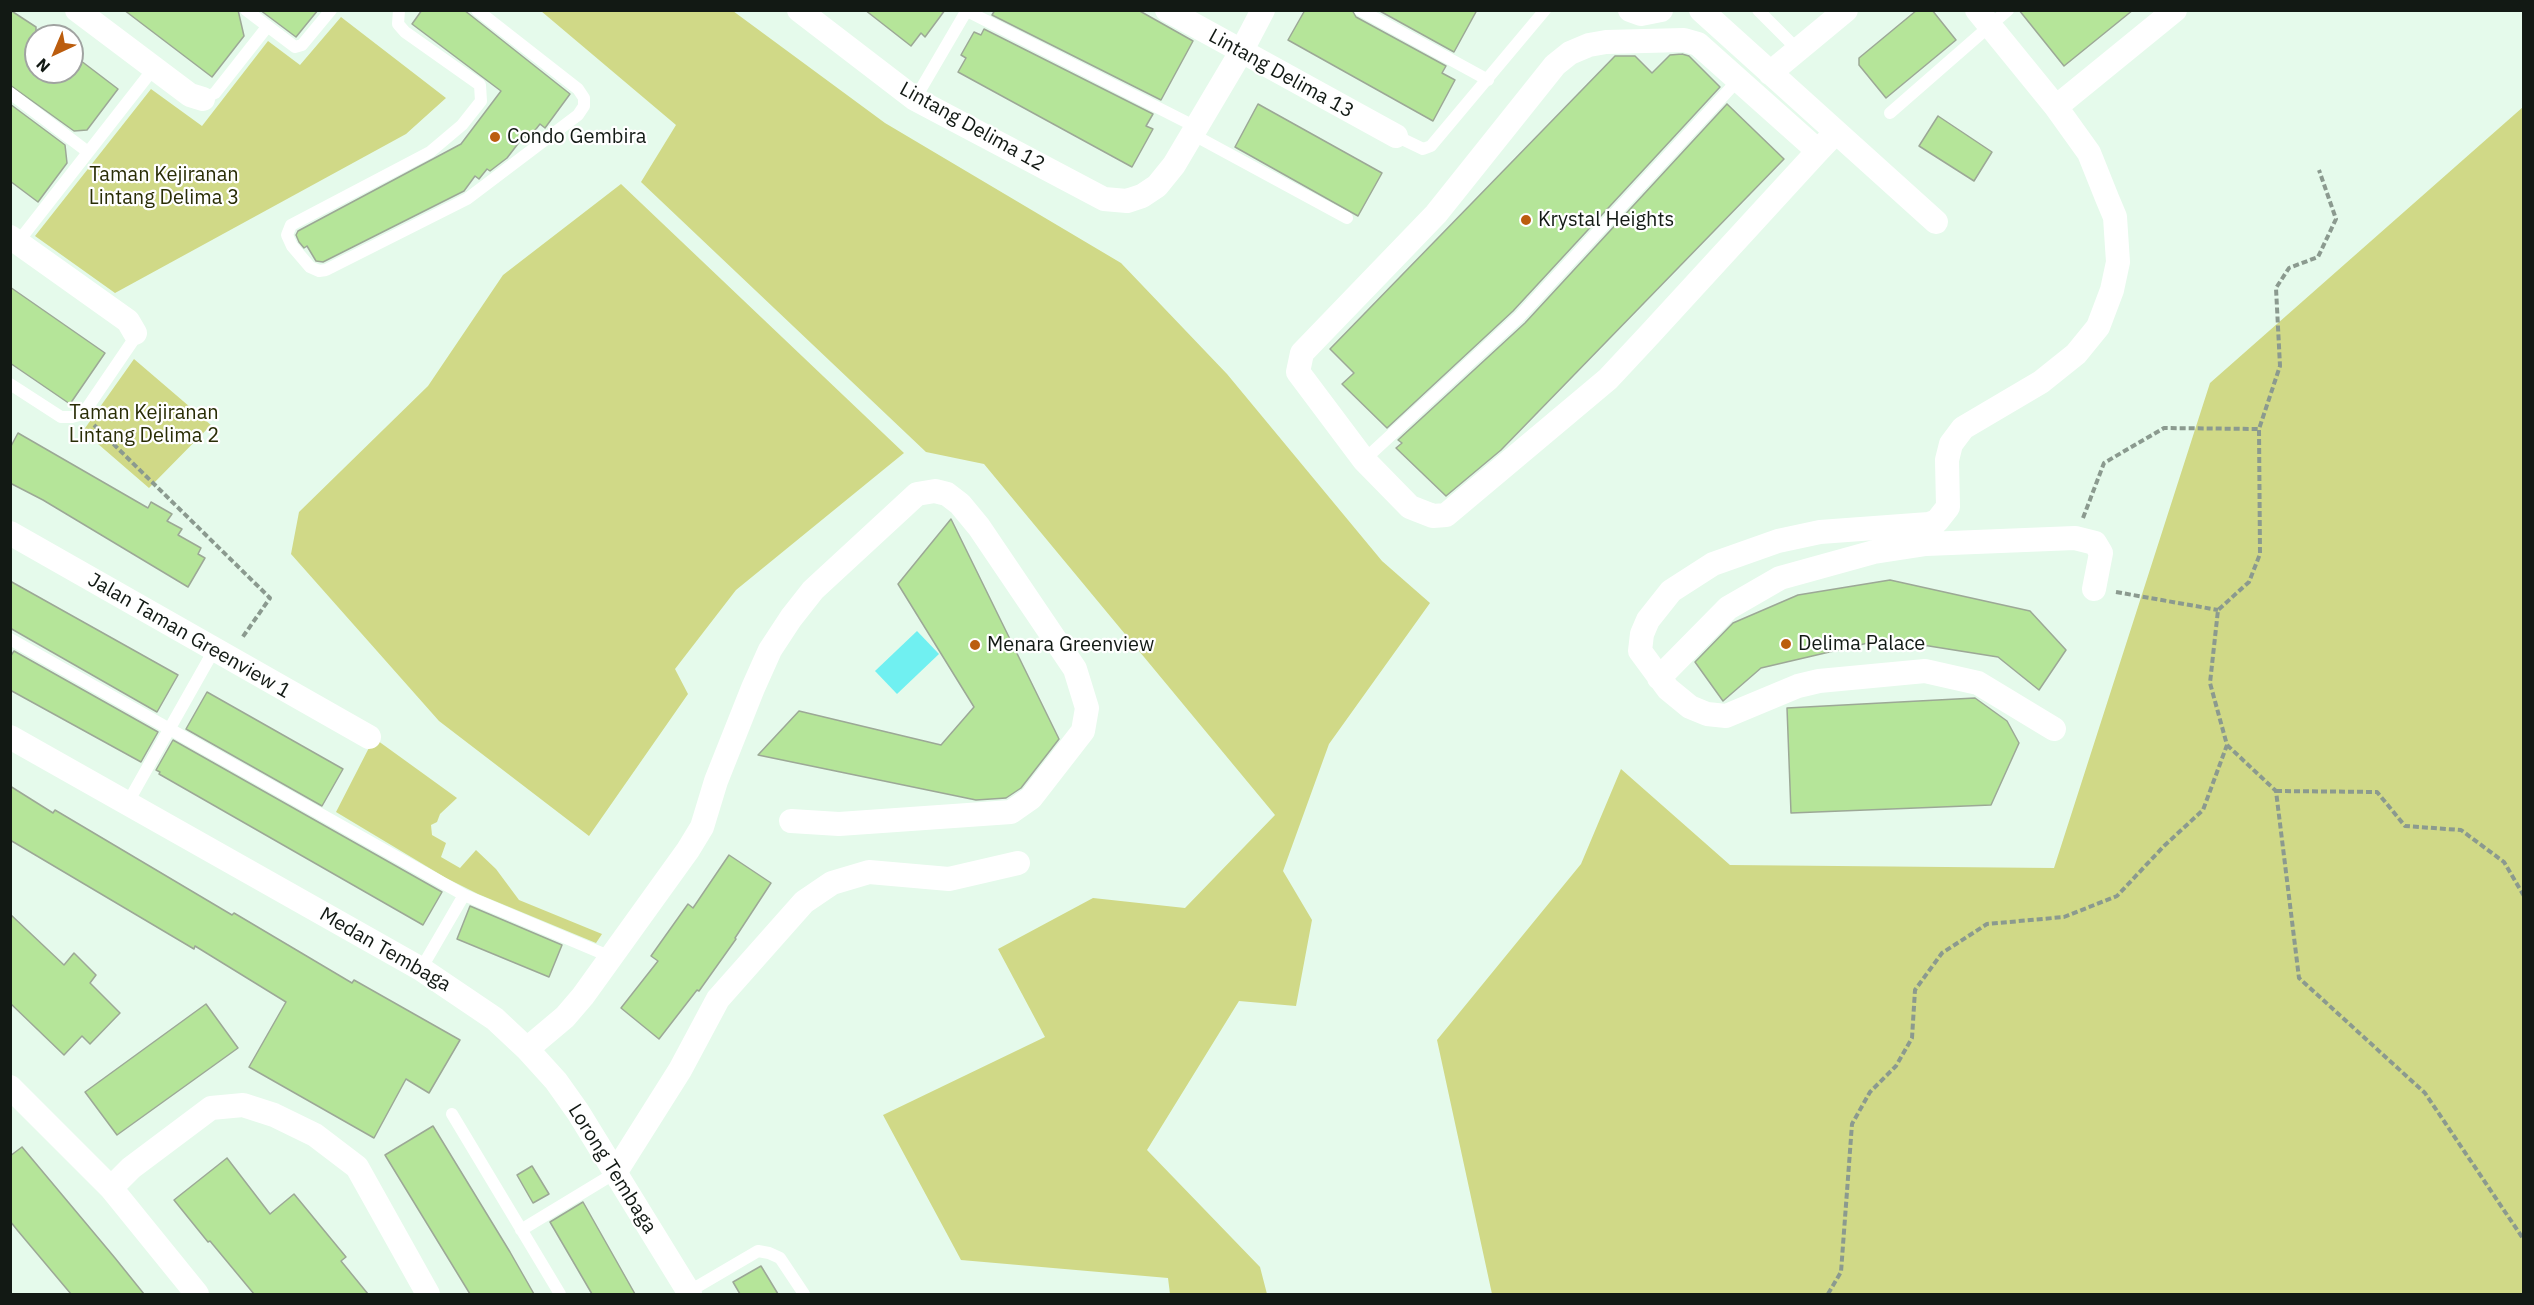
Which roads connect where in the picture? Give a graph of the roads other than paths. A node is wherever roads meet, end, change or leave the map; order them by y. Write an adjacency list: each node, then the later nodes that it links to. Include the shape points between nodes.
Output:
1 (77, 10): 23 (street)
2 (246, 10): 20 (lane)
3 (331, 10): 20 (lane, via 302,45 295,47)
4 (399, 10): 5 (lane, via 399,24 405,32 480,85 481,101 462,125 430,152 291,225 287,235 292,246 310,267 319,271 467,199 578,115 584,106 578,89)
5 (477, 10)
6 (799, 10): 29 (street, Lintang Delima 12)
7 (1167, 10): 22 (street, Lintang Delima 13)
8 (1263, 10): 22 (street)
9 (1360, 10): 26 (lane)
10 (1545, 10): 26 (lane)
11 (1630, 10): 12 (street, via 1641,14)
12 (1661, 10)
13 (1701, 10): 24 (street)
14 (1758, 10): 21 (lane)
15 (1846, 10): 21 (street)
16 (2008, 10): 19 (lane)
17 (2175, 10): 30 (street)
18 (966, 11): 29 (lane); 32 (lane)
19 (1983, 18): 30 (street); 31 (lane)
20 (267, 27): 28 (lane, via 215,93)
21 (1798, 50): 24 (street)
22 (1241, 52): 32 (street); 34 (street, Lintang Delima 13)
23 (153, 68): 28 (street, via 190,95); 36 (lane)
24 (1770, 73): 33 (street)
25 (1739, 79): 35 (street); 42 (lane, via 1519,317); 42 (street, via 1706,49 1684,40 1589,45 1570,53 1556,65 1436,214 1302,353 1298,372 1303,381)
26 (1488, 80): 34 (lane, via 1427,148)
27 (10, 93): 36 (lane)
28 (203, 99)
29 (915, 99): 32 (street, Lintang Delima 12, via 1104,200 1127,201 1157,186)
30 (2056, 107): 47 (street, via 2089,153 2115,217 2118,262 2098,327 2076,354 2041,382 1963,428 1951,444 1947,460 1948,507 1944,515 1929,524 1820,532 1778,541 1713,564 1671,591 1641,634 1640,651)
31 (1890, 112)
32 (1194, 130): 37 (lane)
33 (1836, 132): 35 (street); 38 (street)
34 (1396, 136)
35 (1818, 151): 42 (street, via 1608,379 1458,507 1446,515 1433,516 1410,507)
36 (88, 152): 39 (lane)
37 (1347, 218)
38 (1936, 222)
39 (14, 239): 40 (street, via 128,321)
40 (135, 333): 41 (lane, via 83,414 61,417)
41 (10, 384)
42 (1364, 460)
43 (10, 533): 46 (street, Jalan Taman Greenview 1)
44 (2094, 589): 47 (street, via 2101,553 2095,543 2075,538 1926,544 1874,552 1780,578 1728,608)
45 (10, 639): 48 (lane)
46 (221, 655): 48 (lane); 51 (street, Jalan Taman Greenview 1)
47 (1659, 678): 49 (street, via 1690,707 1726,716 1819,681 1925,671 1978,683)
48 (170, 729): 52 (lane); 55 (lane)
49 (2054, 729)
50 (10, 737): 52 (street, Medan Tembaga)
51 (369, 737)
52 (127, 804): 57 (street, Medan Tembaga)
53 (790, 821): 56 (street, via 839,824 1011,812 1032,798 1083,731 1087,708 1075,669 979,527 947,494 917,494 813,590 791,618 770,650 753,688 716,780 702,827)
54 (1018, 863): 61 (street, via 949,879 869,872 832,883 804,902 718,999 680,1070)
55 (464, 895): 56 (lane); 57 (lane)
56 (611, 957): 58 (street, via 565,1017)
57 (421, 969): 58 (street, Medan Tembaga, via 495,1019)
58 (527, 1049): 61 (street, Lorong Tembaga, via 556,1081)
59 (10, 1087): 62 (street)
60 (452, 1114): 63 (lane)
61 (615, 1173): 63 (lane); 64 (street, Lorong Tembaga)
62 (111, 1188): 65 (street); 66 (street, via 131,1168 211,1108 243,1105 274,1115 315,1135 357,1167)
63 (521, 1230): 67 (lane)
64 (689, 1293): 68 (lane, via 758,1251 780,1258)
65 (197, 1294)
66 (428, 1294)
67 (560, 1294)
68 (804, 1294)

